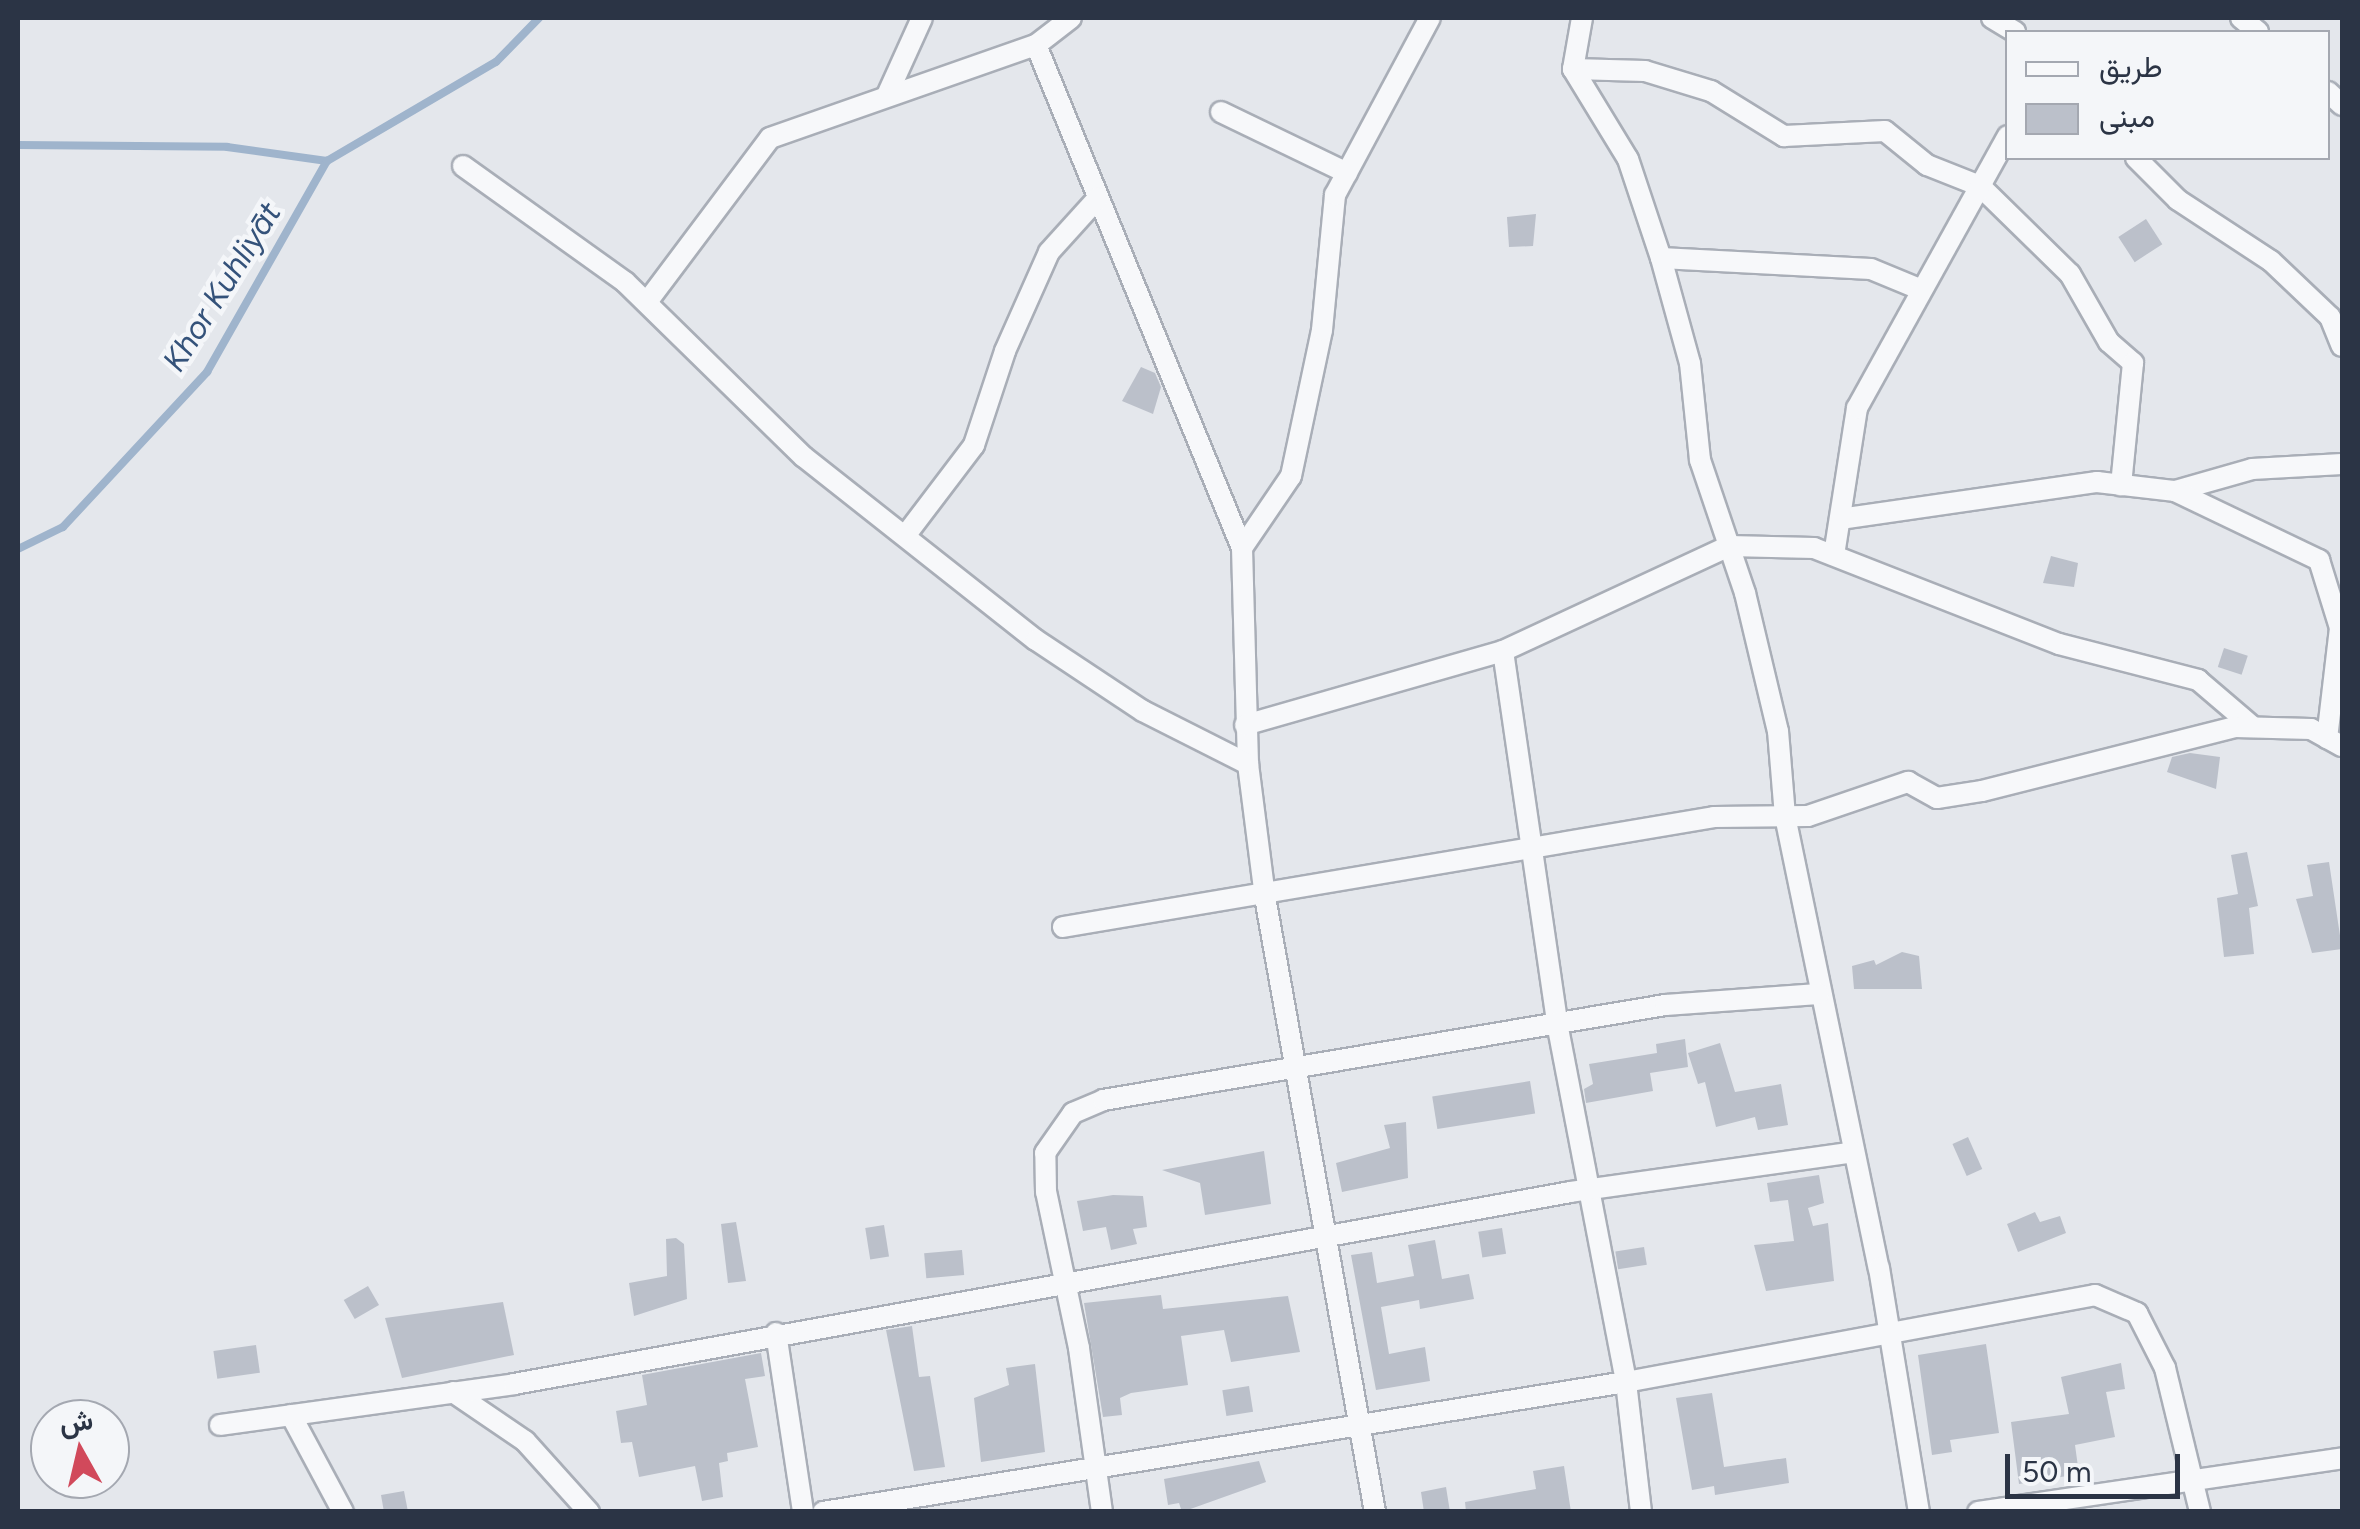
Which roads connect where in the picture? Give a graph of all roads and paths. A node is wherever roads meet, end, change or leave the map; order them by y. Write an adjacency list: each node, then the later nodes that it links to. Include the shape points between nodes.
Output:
1 (922, 18): 7 (street)
2 (1071, 18): 5 (street)
3 (1430, 18): 12 (street)
4 (1582, 18): 6 (street)
5 (1036, 46): 7 (street); 14 (street)
6 (1573, 69): 13 (street, via 1645,71 1711,90 1784,136 1885,130 1927,165); 15 (street, via 1628,159)
7 (888, 93): 17 (street, via 770,138)
8 (1221, 112): 12 (street)
9 (2005, 141): 13 (street)
10 (2138, 160): 18 (street, via 2178,200 2272,261 2330,316)
11 (463, 166): 17 (street)
12 (1347, 174): 25 (street, via 1335,195 1322,330 1291,476)
13 (1980, 186): 16 (street); 20 (street, via 2070,274 2109,342 2134,362)
14 (1098, 198): 23 (street, via 1049,252 1005,351 974,445); 25 (street)
15 (1661, 258): 16 (street, via 1798,260 1871,269); 24 (street, via 1690,363 1700,460)
16 (1922, 290): 22 (street, via 1856,408)
17 (647, 302): 23 (street, via 804,457)
18 (2342, 346)
19 (2342, 464): 21 (street, via 2252,469)
20 (2120, 485): 21 (street); 22 (street, via 2098,482)
21 (2175, 491): 30 (street, via 2319,560 2340,628)
22 (1840, 519): 26 (street)
23 (905, 536): 31 (street, via 1143,711)
24 (1730, 546): 26 (street, via 1814,548); 27 (street); 32 (street, via 1778,730)
25 (1242, 548): 28 (street)
26 (1834, 555): 29 (street, via 2059,644 2198,680)
27 (1503, 651): 28 (street); 33 (street)
28 (1245, 725): 31 (street)
29 (2254, 727): 30 (street, via 2311,730); 32 (street, via 2158,743 1982,791 1937,798 1908,782 1808,816)
30 (2335, 742)
31 (1248, 764): 34 (street)
32 (1785, 816): 33 (street, via 1714,817); 36 (street)
33 (1532, 848): 34 (street); 37 (street)
34 (1265, 897): 35 (street); 38 (street)
35 (1063, 928)
36 (1818, 994): 37 (street, via 1665,1005); 39 (street)
37 (1557, 1024): 38 (street); 40 (street)
38 (1298, 1067): 41 (street); 42 (street, via 1103,1100 1073,1113 1045,1153)
39 (1853, 1152): 40 (street); 44 (street)
40 (1590, 1189): 41 (street); 45 (street)
41 (1329, 1234): 42 (street); 49 (street)
42 (1065, 1282): 43 (street); 51 (street)
43 (776, 1333): 46 (street); 55 (street)
44 (1890, 1336): 45 (street); 52 (street, via 2095,1295 2137,1313 2165,1368); 60 (street)
45 (1626, 1382): 49 (street); 59 (street)
46 (454, 1392): 47 (street); 54 (street, via 525,1440)
47 (290, 1415): 48 (street); 53 (street)
48 (220, 1425)
49 (1361, 1427): 51 (street); 58 (street)
50 (2342, 1458): 52 (street)
51 (1096, 1472): 56 (street); 57 (street)
52 (2194, 1482): 61 (street); 62 (street)
53 (343, 1512)
54 (590, 1512)
55 (802, 1512)
56 (822, 1512)
57 (1102, 1512)
58 (1374, 1512)
59 (1641, 1512)
60 (1918, 1512)
61 (1978, 1512)
62 (2200, 1512)

